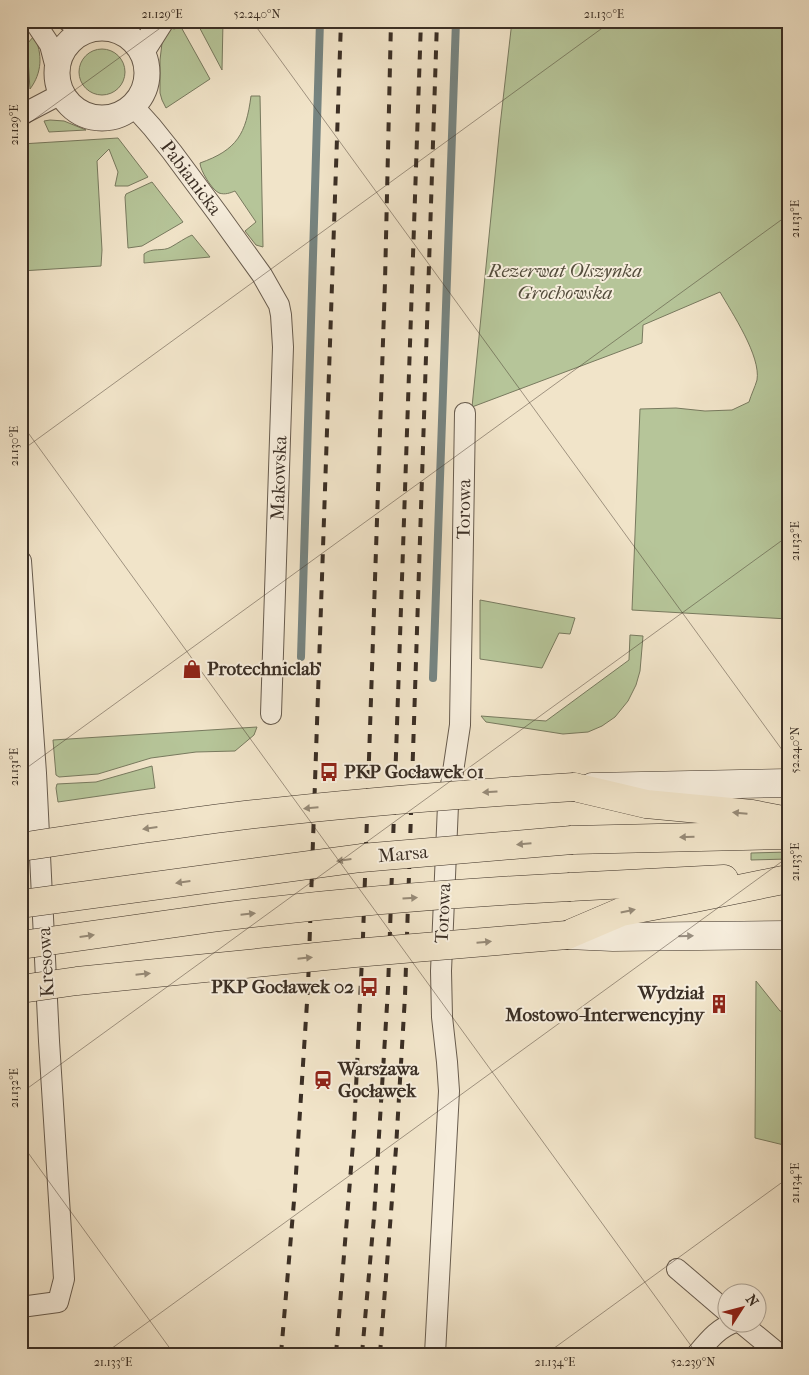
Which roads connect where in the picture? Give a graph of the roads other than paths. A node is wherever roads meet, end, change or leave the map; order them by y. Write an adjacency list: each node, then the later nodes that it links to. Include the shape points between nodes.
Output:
1 (34, 21): 5 (street, via 50,45)
2 (161, 21): 4 (street)
3 (96, 25): 4 (street, via 129,36); 5 (street, via 67,43)
4 (142, 51): 7 (street, via 147,64 147,78 144,91)
5 (56, 68): 6 (street)
6 (62, 94): 7 (street, via 76,111 97,119 119,116); 8 (street)
7 (134, 107): 9 (street, Pabianicka, via 172,152)
8 (21, 115)
9 (246, 252): 13 (street, Makowska, via 279,305 283,334)
10 (465, 413): 30 (street, Torowa, via 460,725 448,805 441,971 449,1091)
11 (21, 561): 12 (street, Kresowa)
12 (22, 585): 27 (street, Kresowa, via 36,773 64,1279 58,1302)
13 (271, 714)
14 (788, 783): 15 (main road)
15 (574, 787): 16 (main road, one-way to 15, via 752,814 646,804); 18 (main road, one-way to 18, bridge, via 282,811)
16 (788, 821)
17 (788, 835): 20 (main road, Marsa, one-way to 20, bridge, via 572,840 361,858)
18 (21, 847)
19 (788, 877): 22 (main road, one-way to 19, via 621,912); 23 (main road, one-way to 19, bridge, via 214,918 369,901 513,890)
20 (21, 904)
21 (788, 935): 22 (main road, one-way to 21)
22 (567, 936): 24 (main road, one-way to 22, bridge, via 354,953)
23 (21, 945)
24 (21, 989)
25 (677, 1269): 26 (street)
26 (716, 1302)
27 (21, 1307)
28 (718, 1332): 31 (street)
29 (752, 1332): 32 (street)
30 (435, 1354)
31 (696, 1354)
32 (779, 1354)

